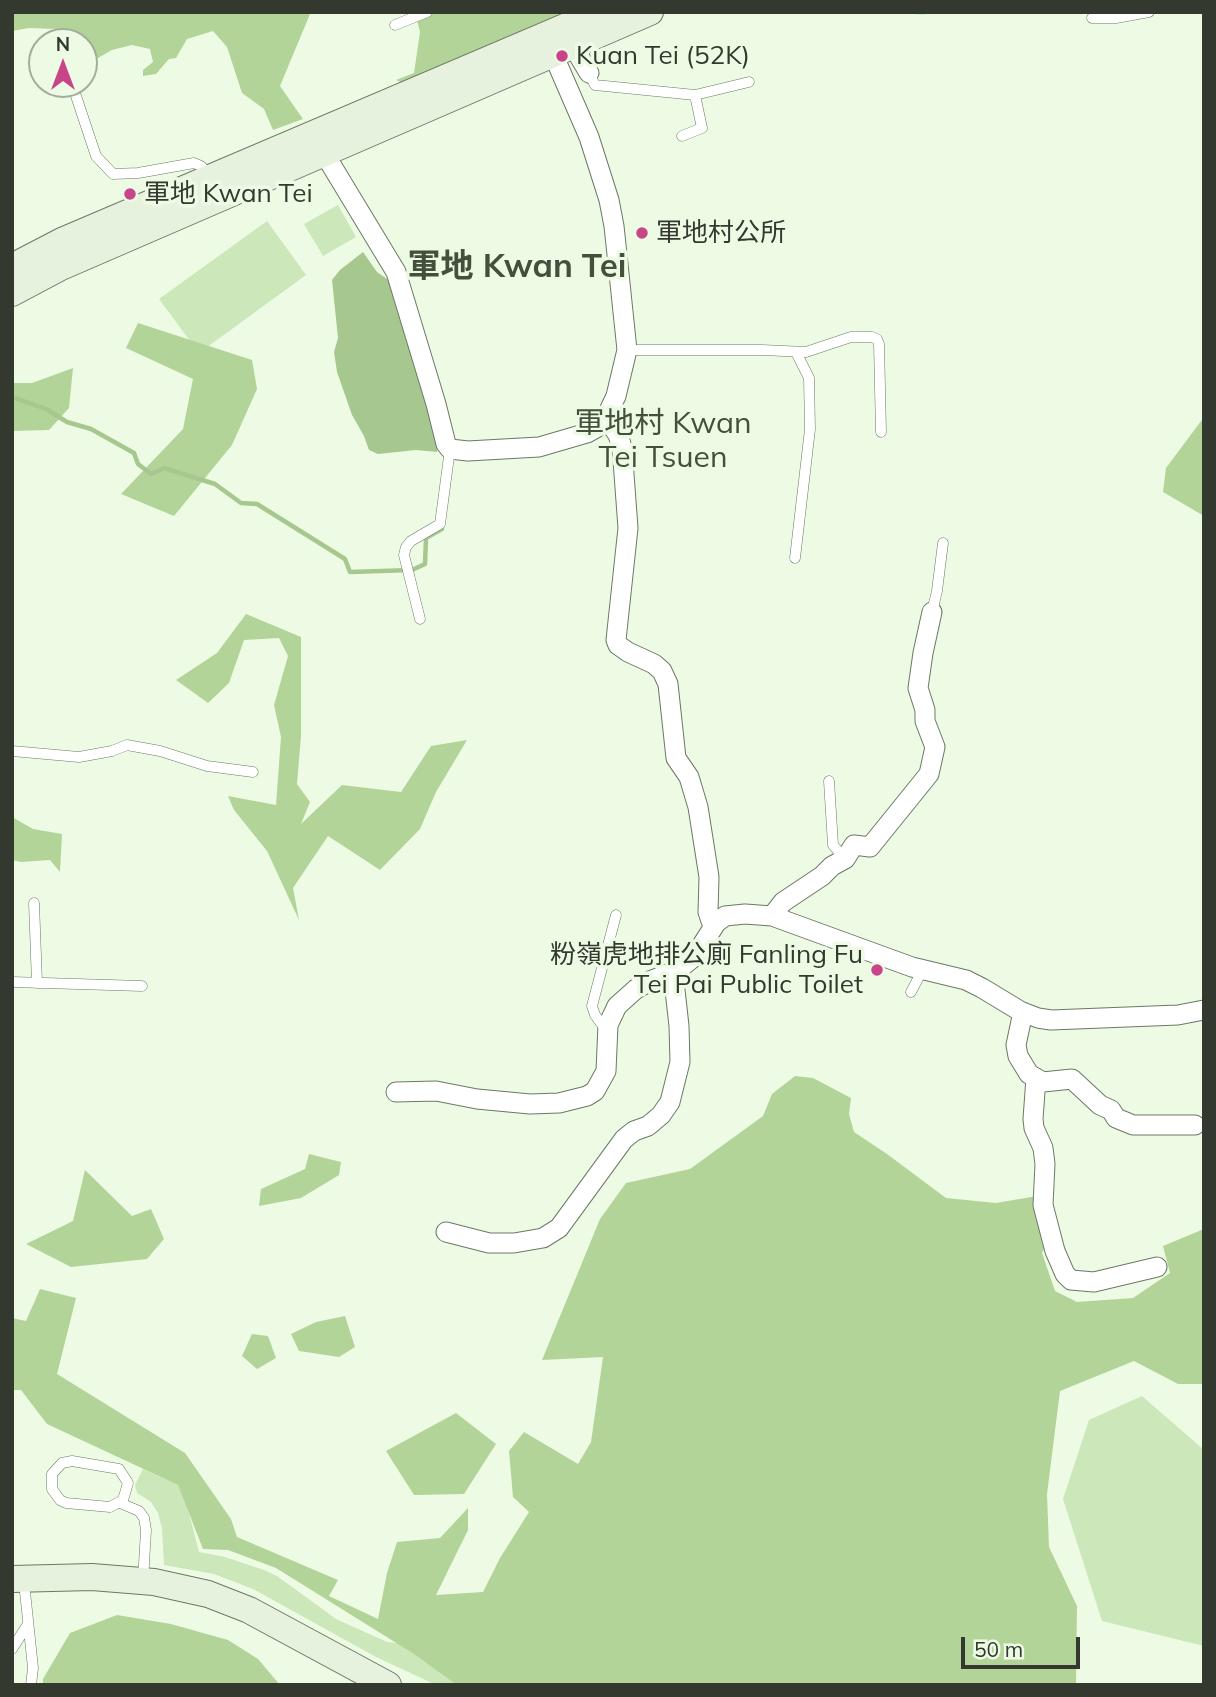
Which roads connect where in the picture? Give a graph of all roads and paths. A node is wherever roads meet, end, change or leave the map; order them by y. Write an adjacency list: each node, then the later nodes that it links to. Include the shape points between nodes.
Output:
1 (427, 12): 6 (lane)
2 (600, 12): 14 (main road)
3 (650, 12): 7 (main road)
4 (1149, 12): 5 (lane)
5 (1092, 18)
6 (395, 25)
7 (563, 50): 8 (street); 13 (main road); 17 (street, via 609,200)
8 (589, 73): 10 (lane, via 595,85)
9 (749, 82): 10 (lane)
10 (695, 95): 12 (lane, via 702,128)
11 (77, 98): 14 (lane, via 96,156 113,174 194,163)
12 (682, 136)
13 (324, 153): 16 (main road, via 61,267); 21 (street, via 396,272)
14 (211, 178): 15 (main road)
15 (12, 267)
16 (12, 293)
17 (627, 350): 18 (lane); 19 (street)
18 (796, 352): 20 (lane, via 851,338 877,339); 23 (lane, via 809,378 810,429)
19 (606, 416): 21 (street, via 587,433 539,447); 33 (street, via 622,447 628,528 616,640 628,652 654,664 668,684 676,758 689,777 698,807 709,877 708,912)
20 (881, 432)
21 (450, 449): 25 (lane, via 440,524 411,541 404,555)
22 (943, 543): 24 (lane)
23 (795, 558)
24 (932, 612): 29 (street, via 918,688 934,747 929,774 870,847 854,845)
25 (420, 619)
26 (12, 751): 27 (lane, via 79,757 127,745 207,766)
27 (253, 772)
28 (829, 781): 29 (lane, via 833,845)
29 (845, 859): 32 (street, via 783,902)
30 (34, 903): 37 (lane)
31 (616, 915): 42 (lane, via 592,1006)
32 (772, 916): 33 (street, via 725,916); 34 (street)
33 (716, 923): 35 (street, via 695,956)
34 (923, 970): 39 (lane); 41 (street, via 966,981)
35 (673, 972): 42 (street, via 636,989 617,1006); 46 (street, via 680,1062 670,1102 661,1115 624,1139 559,1228 543,1238 489,1243)
36 (12, 982): 37 (lane)
37 (37, 983): 38 (lane)
38 (142, 986)
39 (911, 992)
40 (1204, 1010): 41 (street, via 1051,1020)
41 (1023, 1012): 43 (street, via 1018,1056)
42 (608, 1031): 44 (street, via 606,1071 587,1096 530,1104 436,1091)
43 (1036, 1078): 45 (street, via 1043,1082 1072,1080 1116,1118 1132,1125); 47 (street, via 1033,1119 1044,1156 1043,1205 1065,1274 1071,1280 1094,1282)
44 (396, 1092)
45 (1195, 1125)
46 (446, 1232)
47 (1157, 1267)
48 (120, 1503): 48 (lane, via 110,1507 66,1503 54,1494 52,1474 66,1462 113,1466 128,1483); 50 (lane, via 139,1510 144,1518)
49 (18, 1578): 50 (main road); 51 (lane)
50 (143, 1581): 53 (main road, via 208,1594 249,1610)
51 (28, 1624): 52 (lane); 54 (lane)
52 (12, 1649)
53 (373, 1681)
54 (31, 1685)

